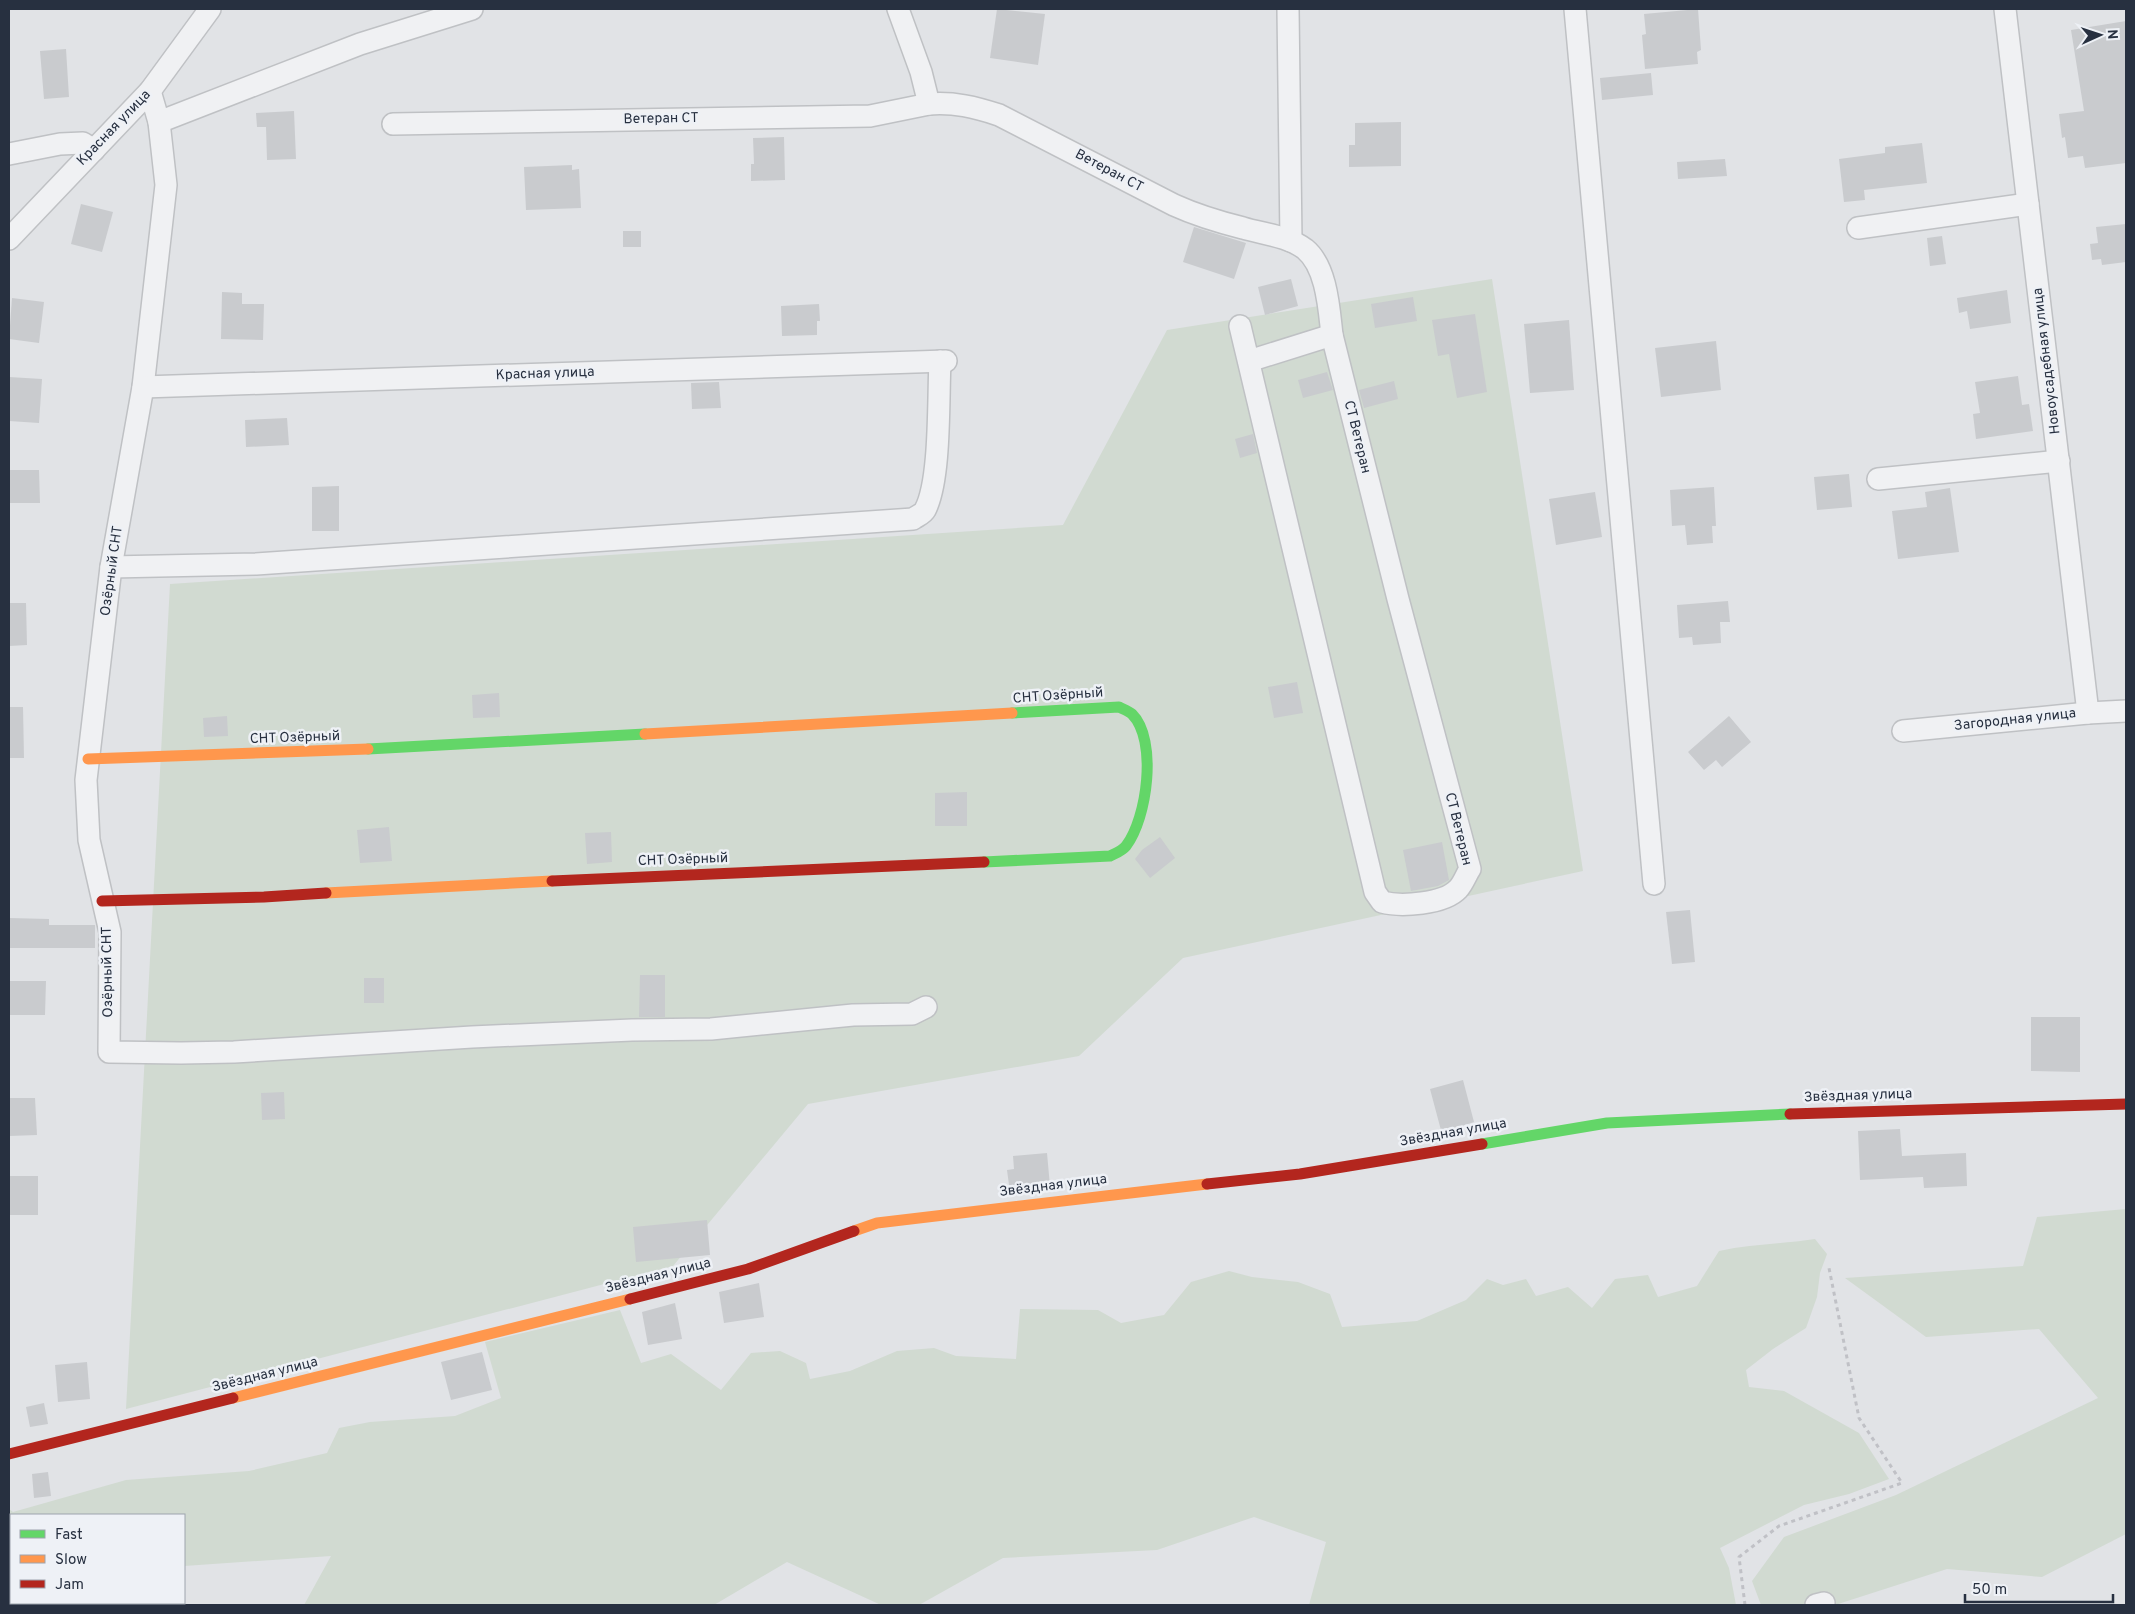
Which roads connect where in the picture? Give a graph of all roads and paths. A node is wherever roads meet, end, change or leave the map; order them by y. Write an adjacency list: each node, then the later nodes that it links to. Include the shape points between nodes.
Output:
1 (210, 9): 7 (street, Красная улица)
2 (472, 9): 9 (street, via 360,44)
3 (898, 9): 8 (street, via 922,72)
4 (1288, 9): 16 (street)
5 (1575, 9): 28 (street)
6 (2005, 9): 13 (street, Новоусадебная улица)
7 (150, 91): 9 (street, Озёрный СНТ); 11 (street, Красная улица)
8 (929, 104): 10 (street, Ветеран СТ, via 870,116); 16 (street, Ветеран СТ, via 972,106 999,115 1174,205)
9 (159, 122): 20 (street, Озёрный СНТ, via 166,185)
10 (393, 124)
11 (94, 150): 12 (street, via 83,143 60,144); 15 (street, Красная улица)
12 (9, 154)
13 (2028, 204): 14 (street); 21 (street, Новоусадебная улица)
14 (1858, 228)
15 (9, 238)
16 (1291, 241): 18 (street, СТ Ветеран, via 1306,250 1316,265 1328,297)
17 (1240, 326): 19 (street, СТ Ветеран)
18 (1332, 335): 19 (street); 19 (street, СТ Ветеран, via 1470,869 1458,890 1444,898 1396,906 1382,902 1375,892)
19 (1249, 362)
20 (143, 387): 23 (street, Озёрный СНТ); 23 (street, Красная улица, via 943,361 930,497 924,512 913,519 256,564)
21 (2059, 461): 22 (street); 25 (street, Новоусадебная улица)
22 (1878, 479)
23 (112, 567): 27 (street, Озёрный СНТ)
24 (2126, 711): 25 (street, Загородная улица)
25 (2088, 713): 26 (street, Загородная улица)
26 (1903, 730)
27 (88, 758): 29 (street, Озёрный СНТ, via 89,840); 29 (street, СНТ Озёрный, via 304,753 1119,707 1132,715 1142,732 1147,765 1145,798 1136,827 1125,848 1110,856 456,885 264,897)
28 (1654, 884)
29 (102, 901): 30 (street, Озёрный СНТ, via 110,932 109,1052 234,1052 472,1037 711,1029 853,1015 912,1014)
30 (926, 1007)
31 (2126, 1104): 33 (street, Звёздная улица, via 1846,1111 1607,1122 1300,1174 877,1223 748,1268)
32 (1829, 1268): 34 (path, via 1859,1418 1902,1483 1779,1526 1739,1557)
33 (9, 1454)
34 (1745, 1605)

